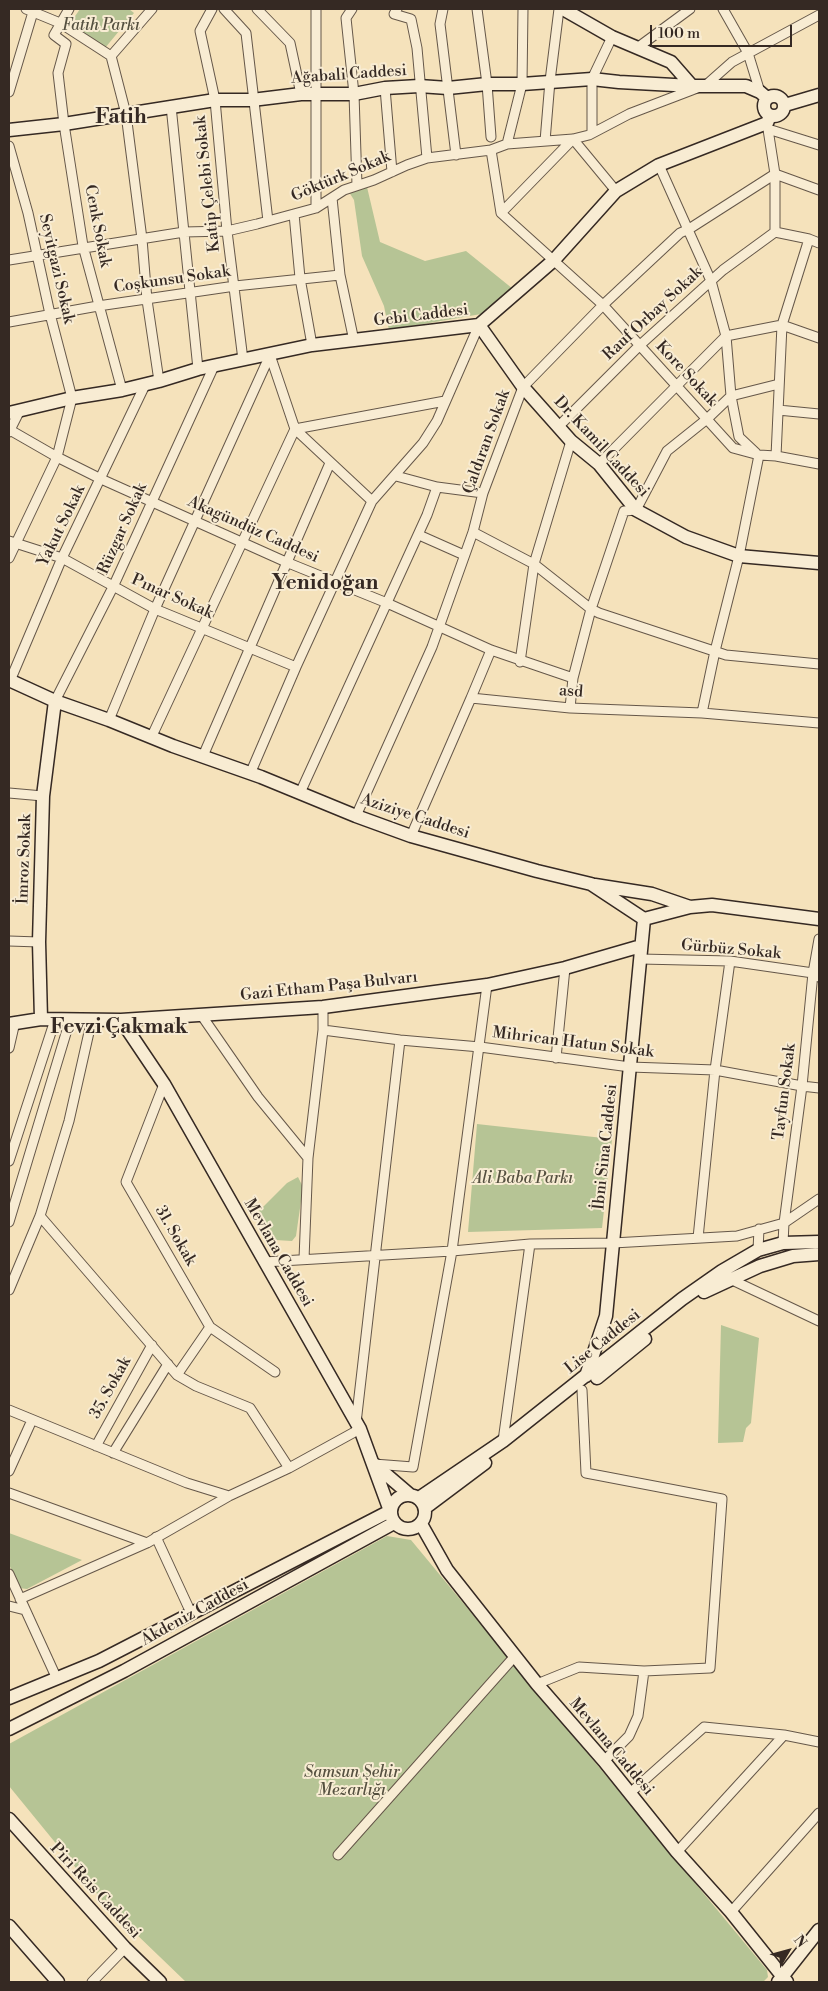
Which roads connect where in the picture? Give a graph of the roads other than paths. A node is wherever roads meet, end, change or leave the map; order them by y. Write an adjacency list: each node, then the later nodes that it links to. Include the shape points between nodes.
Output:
1 (69, 9): 18 (street)
2 (152, 9): 22 (street)
3 (212, 9): 37 (street, Katip Çelebi Sokak, via 200,31)
4 (224, 9): 38 (street, via 246,33)
5 (257, 9): 32 (street, via 290,43)
6 (316, 9): 33 (street)
7 (352, 9): 34 (street, via 346,18)
8 (397, 9): 27 (street, via 394,14 411,19 417,48)
9 (443, 9): 30 (street, via 440,24)
10 (477, 9): 25 (street)
11 (522, 9): 26 (street)
12 (559, 9): 24 (street)
13 (563, 9): 19 (main road)
14 (690, 9): 20 (street)
15 (723, 9): 21 (street)
16 (29, 11): 18 (street); 31 (street)
17 (819, 16): 21 (street)
18 (60, 23): 22 (street); 43 (street, Cenk Sokak, via 54,35 66,44 58,73)
19 (612, 37): 20 (main road); 23 (street)
20 (637, 48): 28 (main road, via 671,62)
21 (748, 53): 28 (street, via 732,62); 35 (street)
22 (111, 56): 41 (street)
23 (592, 79): 24 (main road, Ağabali Caddesi); 28 (main road, Ağabali Caddesi); 45 (street)
24 (550, 81): 26 (main road, Ağabali Caddesi); 48 (street)
25 (487, 84): 26 (main road, Ağabali Caddesi); 30 (main road, Ağabali Caddesi); 46 (street)
26 (522, 84): 49 (street)
27 (419, 86): 29 (main road, Ağabali Caddesi); 30 (main road, Ağabali Caddesi); 54 (street)
28 (705, 86): 35 (main road, Ağabali Caddesi, via 746,86); 45 (street, Göktürk Sokak, via 628,114)
29 (385, 88): 34 (main road, Ağabali Caddesi); 56 (street)
30 (448, 88): 53 (street)
31 (9, 92)
32 (301, 94): 33 (main road, Ağabali Caddesi); 38 (main road, Ağabali Caddesi)
33 (317, 94): 34 (main road, Ağabali Caddesi); 62 (street)
34 (354, 94): 58 (street)
35 (764, 95): 39 (main road, Ağabali Caddesi, via 778,96); 42 (main road)
36 (818, 96): 39 (main road)
37 (215, 100): 38 (main road, Ağabali Caddesi); 40 (main road, Ağabali Caddesi); 67 (street, Katip Çelebi Sokak)
38 (252, 100): 65 (street)
39 (785, 105): 42 (main road, Gebi Caddesi, via 781,115)
40 (171, 106): 41 (main road, Ağabali Caddesi); 68 (street)
41 (126, 114): 43 (main road, Ağabali Caddesi); 70 (street)
42 (768, 123): 50 (street); 55 (main road, Gebi Caddesi); 57 (street)
43 (64, 124): 44 (main road, Ağabali Caddesi); 73 (street, Cenk Sokak)
44 (9, 130)
45 (592, 133): 47 (street, Göktürk Sokak)
46 (490, 137)
47 (572, 139): 48 (street, Göktürk Sokak); 60 (street); 63 (street)
48 (545, 141): 49 (street, Göktürk Sokak)
49 (507, 144): 52 (street, Göktürk Sokak)
50 (819, 145)
51 (9, 146): 74 (street, Seyitgazi Sokak)
52 (491, 150): 53 (street, Göktürk Sokak); 63 (street)
53 (456, 154): 54 (street, Göktürk Sokak)
54 (427, 158): 56 (street, Göktürk Sokak)
55 (659, 165): 60 (main road, Gebi Caddesi); 66 (street)
56 (392, 172): 58 (street, Göktürk Sokak)
57 (775, 174): 59 (street); 66 (street, Çaldıran Sokak); 69 (street)
58 (357, 185): 61 (street, Göktürk Sokak)
59 (819, 190)
60 (616, 191): 76 (main road, Gebi Caddesi)
61 (332, 198): 62 (street, Göktürk Sokak); 77 (street)
62 (316, 208): 64 (street, Göktürk Sokak)
63 (501, 213): 76 (street, Kore Sokak)
64 (294, 214): 65 (street, Göktürk Sokak); 78 (street)
65 (268, 221): 67 (street, Göktürk Sokak)
66 (689, 229): 79 (street); 83 (street, Çaldıran Sokak, via 680,233)
67 (227, 231): 68 (street, Göktürk Sokak); 80 (street, Katip Çelebi Sokak)
68 (184, 232): 70 (street, Göktürk Sokak); 81 (street)
69 (775, 232): 71 (street); 79 (street, Rauf Orbay Sokak)
70 (142, 239): 73 (street, Göktürk Sokak); 82 (street)
71 (809, 239): 72 (street); 88 (street)
72 (819, 243)
73 (83, 246): 74 (street, Göktürk Sokak); 84 (street, Cenk Sokak)
74 (38, 255): 75 (street, Göktürk Sokak); 85 (street, Seyitgazi Sokak)
75 (9, 260)
76 (554, 260): 83 (street, Kore Sokak); 87 (main road, Gebi Caddesi)
77 (340, 275): 78 (street, Coşkunsu Sokak); 91 (street)
78 (300, 278): 80 (street, Coşkunsu Sokak); 92 (street)
79 (711, 281): 89 (street); 93 (street, Rauf Orbay Sokak)
80 (235, 286): 81 (street, Coşkunsu Sokak); 95 (street, Katip Çelebi Sokak)
81 (190, 293): 82 (street, Coşkunsu Sokak); 97 (street)
82 (147, 300): 84 (street, Coşkunsu Sokak); 98 (street)
83 (603, 305): 93 (street, Kore Sokak); 102 (street, Çaldıran Sokak)
84 (98, 306): 85 (street, Coşkunsu Sokak); 103 (street, Cenk Sokak)
85 (50, 314): 86 (street, Coşkunsu Sokak); 105 (street, Seyitgazi Sokak)
86 (9, 322)
87 (479, 325): 91 (main road, Gebi Caddesi); 102 (main road, Dr. Kamil Caddesi); 106 (street)
88 (782, 325): 89 (street); 90 (street); 99 (street)
89 (726, 336): 101 (street); 104 (street)
90 (819, 338)
91 (354, 341): 92 (main road, Gebi Caddesi)
92 (312, 345): 94 (main road, Gebi Caddesi)
93 (639, 346): 101 (street, Kore Sokak); 111 (street, Rauf Orbay Sokak)
94 (270, 355): 95 (main road, Gebi Caddesi); 112 (street); 128 (street)
95 (243, 360): 96 (main road, Gebi Caddesi)
96 (214, 366): 97 (main road, Gebi Caddesi); 126 (street, Rüzgar Sokak)
97 (198, 369): 98 (main road, Gebi Caddesi)
98 (159, 381): 100 (main road, Gebi Caddesi)
99 (779, 384): 104 (street); 107 (street)
100 (145, 385): 103 (main road, Gebi Caddesi); 122 (street, Yakut Sokak)
101 (676, 386): 110 (street, Kore Sokak); 119 (street)
102 (523, 387): 111 (main road, Dr. Kamil Caddesi); 124 (street, Çaldıran Sokak)
103 (122, 390): 105 (main road, Gebi Caddesi)
104 (731, 396): 110 (street); 115 (street, via 739,437)
105 (72, 398): 108 (main road, Gebi Caddesi); 117 (street)
106 (445, 401): 112 (street); 121 (street, via 423,443)
107 (778, 410): 109 (street); 116 (street)
108 (14, 412): 113 (street)
109 (819, 414)
110 (707, 419): 115 (street, Kore Sokak, via 733,448); 127 (street, via 667,451)
111 (559, 426): 114 (main road, Dr. Kamil Caddesi)
112 (295, 429): 118 (street); 131 (street)
113 (9, 431): 117 (street, Akagündüz Caddesi)
114 (570, 441): 119 (main road, Dr. Kamil Caddesi); 139 (street)
115 (760, 455): 116 (street, Kore Sokak); 134 (street)
116 (776, 456): 120 (street)
117 (57, 457): 122 (street, Akagündüz Caddesi); 132 (street)
118 (330, 463): 125 (street); 137 (street)
119 (599, 464): 127 (main road, Dr. Kamil Caddesi)
120 (819, 464)
121 (396, 476): 123 (street); 125 (street)
122 (101, 479): 126 (street, Akagündüz Caddesi); 136 (street, Yakut Sokak)
123 (437, 487): 124 (street); 130 (street)
124 (483, 494): 129 (street, Çaldıran Sokak)
125 (372, 501): 140 (street)
126 (151, 502): 128 (street, Akagündüz Caddesi); 141 (street, Rüzgar Sokak)
127 (636, 510): 134 (main road, Dr. Kamil Caddesi, via 686,536); 144 (street, via 624,511)
128 (195, 520): 131 (street, Akagündüz Caddesi); 143 (street)
129 (473, 532): 133 (street, Çaldıran Sokak); 139 (street)
130 (419, 534): 133 (street); 142 (street)
131 (242, 541): 137 (street, Akagündüz Caddesi); 146 (street)
132 (12, 543): 135 (street); 136 (street, Pınar Sokak)
133 (464, 555): 145 (street, Çaldıran Sokak)
134 (739, 556): 138 (main road, Dr. Kamil Caddesi); 149 (street)
135 (9, 558)
136 (62, 558): 141 (street, Pınar Sokak); 154 (street, Yakut Sokak)
137 (286, 562): 140 (street, Akagündüz Caddesi); 147 (street)
138 (819, 563)
139 (534, 564): 144 (street); 150 (street)
140 (336, 583): 142 (street, Akagündüz Caddesi); 152 (street)
141 (113, 587): 143 (street, Pınar Sokak); 156 (street, Rüzgar Sokak)
142 (387, 603): 145 (street, Akagündüz Caddesi); 165 (street)
143 (155, 608): 146 (street, Pınar Sokak); 159 (street)
144 (591, 609): 149 (street); 153 (street)
145 (440, 626): 148 (street, Akagündüz Caddesi); 167 (street, Çaldıran Sokak)
146 (201, 627): 147 (street, Pınar Sokak); 161 (street)
147 (249, 647): 152 (street, Pınar Sokak); 162 (street)
148 (490, 650): 150 (street, Akagündüz Caddesi); 155 (street)
149 (715, 651): 151 (street, via 726,655); 158 (street)
150 (520, 662): 153 (street, Akagündüz Caddesi)
151 (819, 664)
152 (296, 667): 163 (street)
153 (573, 678): 157 (street)
154 (10, 681): 156 (main road, Aziziye Caddesi)
155 (471, 698): 157 (street, asd); 168 (street)
156 (55, 702): 159 (main road, Aziziye Caddesi); 166 (main road, İmroz Sokak)
157 (570, 708): 158 (street, asd)
158 (702, 713): 160 (street, asd)
159 (109, 720): 161 (main road, Aziziye Caddesi)
160 (819, 723)
161 (151, 738): 162 (main road, Aziziye Caddesi)
162 (203, 756): 163 (main road, Aziziye Caddesi)
163 (250, 774): 165 (main road, Aziziye Caddesi)
164 (9, 793): 166 (street)
165 (300, 793): 167 (main road, Aziziye Caddesi)
166 (43, 796): 175 (main road, İmroz Sokak)
167 (356, 816): 168 (main road, Aziziye Caddesi)
168 (411, 836): 169 (main road, Aziziye Caddesi)
169 (591, 884): 170 (main road, via 652,894); 171 (main road, Aziziye Caddesi)
170 (690, 907): 171 (main road); 172 (main road, via 712,905)
171 (644, 919): 176 (main road, İbni Sina Caddesi)
172 (819, 919)
173 (819, 939): 179 (street, Tayfun Sokak)
174 (9, 941): 175 (street)
175 (39, 942): 183 (main road, İmroz Sokak)
176 (640, 952): 177 (street, Gürbüz Sokak); 178 (main road, Gazi Etham Paşa Bulvarı); 194 (main road, İbni Sina Caddesi)
177 (730, 961): 179 (street, Gürbüz Sokak); 195 (street)
178 (565, 968): 180 (main road, Gazi Etham Paşa Bulvarı); 193 (street)
179 (816, 975): 197 (street, Tayfun Sokak)
180 (487, 985): 181 (main road, Gazi Etham Paşa Bulvarı); 191 (street)
181 (323, 1007): 182 (main road, Gazi Etham Paşa Bulvarı); 189 (street)
182 (202, 1016): 187 (main road, Gazi Etham Paşa Bulvarı); 200 (street, via 258,1098)
183 (41, 1019): 185 (main road, Gazi Etham Paşa Bulvarı); 188 (main road, Gazi Etham Paşa Bulvarı)
184 (92, 1019): 186 (main road, Gazi Etham Paşa Bulvarı); 187 (main road, Gazi Etham Paşa Bulvarı); 203 (street, via 69,1121)
185 (55, 1020): 186 (main road, Gazi Etham Paşa Bulvarı); 199 (street)
186 (70, 1020): 204 (street)
187 (121, 1020): 196 (main road, Mevlana Caddesi)
188 (11, 1022): 192 (street)
189 (322, 1030): 190 (street, Mihrican Hatun Sokak); 200 (street)
190 (400, 1040): 191 (street, Mihrican Hatun Sokak); 215 (street)
191 (480, 1047): 193 (street, Mihrican Hatun Sokak); 213 (street)
192 (9, 1048)
193 (556, 1058): 194 (street, Mihrican Hatun Sokak)
194 (630, 1067): 195 (street, Mihrican Hatun Sokak); 209 (main road, İbni Sina Caddesi)
195 (715, 1070): 197 (street, Mihrican Hatun Sokak); 207 (street)
196 (164, 1084): 217 (main road, Mevlana Caddesi); 221 (street, 31. Sokak, via 126,1182)
197 (802, 1086): 198 (street, Mihrican Hatun Sokak); 205 (street, Tayfun Sokak)
198 (819, 1088)
199 (13, 1138): 201 (street)
200 (308, 1158): 216 (street)
201 (9, 1161)
202 (819, 1199): 205 (street)
203 (40, 1216): 219 (street); 222 (street)
204 (9, 1222)
205 (784, 1223): 206 (street); 210 (street, Tayfun Sokak)
206 (759, 1229): 207 (street, via 737,1236); 212 (street)
207 (698, 1238): 209 (street)
208 (819, 1242): 210 (main road, Lise Caddesi)
209 (613, 1243): 211 (street); 226 (main road, İbni Sina Caddesi, via 606,1316)
210 (783, 1243): 212 (main road, Lise Caddesi)
211 (530, 1244): 213 (street); 231 (street)
212 (758, 1250): 226 (main road, Lise Caddesi, via 682,1299)
213 (452, 1251): 215 (street); 234 (street, via 413,1467)
214 (819, 1254): 218 (main road, Lise Caddesi, via 793,1256)
215 (375, 1256): 216 (street); 230 (street)
216 (304, 1259): 217 (street)
217 (264, 1262): 230 (main road, Mevlana Caddesi)
218 (730, 1279): 220 (street); 227 (main road, Lise Caddesi, via 710,1288 683,1307)
219 (9, 1290)
220 (819, 1321)
221 (210, 1327): 224 (street, 31. Sokak); 225 (street)
222 (152, 1345): 223 (street); 232 (street, 35. Sokak)
223 (168, 1364): 225 (street); 233 (street)
224 (276, 1372)
225 (177, 1375): 235 (street, via 250,1408)
226 (586, 1376): 231 (main road, Lise Caddesi)
227 (582, 1390): 239 (main road, Lise Caddesi); 250 (street, via 586,1473 722,1499 710,1668)
228 (9, 1410): 229 (street)
229 (32, 1420): 232 (street); 236 (street)
230 (358, 1426): 234 (main road, Mevlana Caddesi); 235 (street)
231 (503, 1441): 239 (main road, Lise Caddesi)
232 (96, 1446): 233 (street)
233 (112, 1453): 238 (street)
234 (374, 1464): 239 (main road); 240 (main road, Mevlana Caddesi)
235 (290, 1468): 238 (street)
236 (9, 1471)
237 (9, 1493): 243 (street)
238 (229, 1496): 242 (street)
239 (418, 1500): 240 (main road, via 398,1497 392,1506); 241 (main road, via 426,1514)
240 (392, 1517): 241 (main road, via 404,1529); 248 (main road, Akdeniz Caddesi); 254 (main road, Akdeniz Caddesi, via 124,1671)
241 (415, 1527): 249 (main road, Mevlana Caddesi)
242 (156, 1537): 243 (street); 248 (street)
243 (147, 1543): 245 (street)
244 (9, 1574): 245 (street)
245 (20, 1599): 247 (street)
246 (9, 1606): 247 (street)
247 (26, 1610): 251 (street)
248 (192, 1615): 251 (main road, Akdeniz Caddesi)
249 (514, 1656): 252 (main road, Mevlana Caddesi); 262 (street)
250 (644, 1671): 252 (street, via 579,1667); 257 (street, via 635,1723 629,1736)
251 (58, 1679): 253 (main road, Akdeniz Caddesi)
252 (537, 1684): 257 (main road, Mevlana Caddesi)
253 (9, 1698)
254 (9, 1729)
255 (784, 1735): 256 (street); 258 (street, via 704,1727); 261 (street)
256 (819, 1742)
257 (604, 1760): 258 (main road, Mevlana Caddesi)
258 (630, 1793): 261 (main road, Mevlana Caddesi)
259 (819, 1813): 263 (street)
260 (9, 1819): 266 (main road, Piri Reis Caddesi)
261 (677, 1852): 263 (main road, Mevlana Caddesi)
262 (338, 1855)
263 (731, 1912): 267 (main road, Mevlana Caddesi)
264 (9, 1926): 268 (main road)
265 (819, 1930): 267 (main road)
266 (125, 1948): 269 (street); 270 (main road, Piri Reis Caddesi)
267 (782, 1981)
268 (58, 1982)
269 (92, 1982)
270 (160, 1982)

